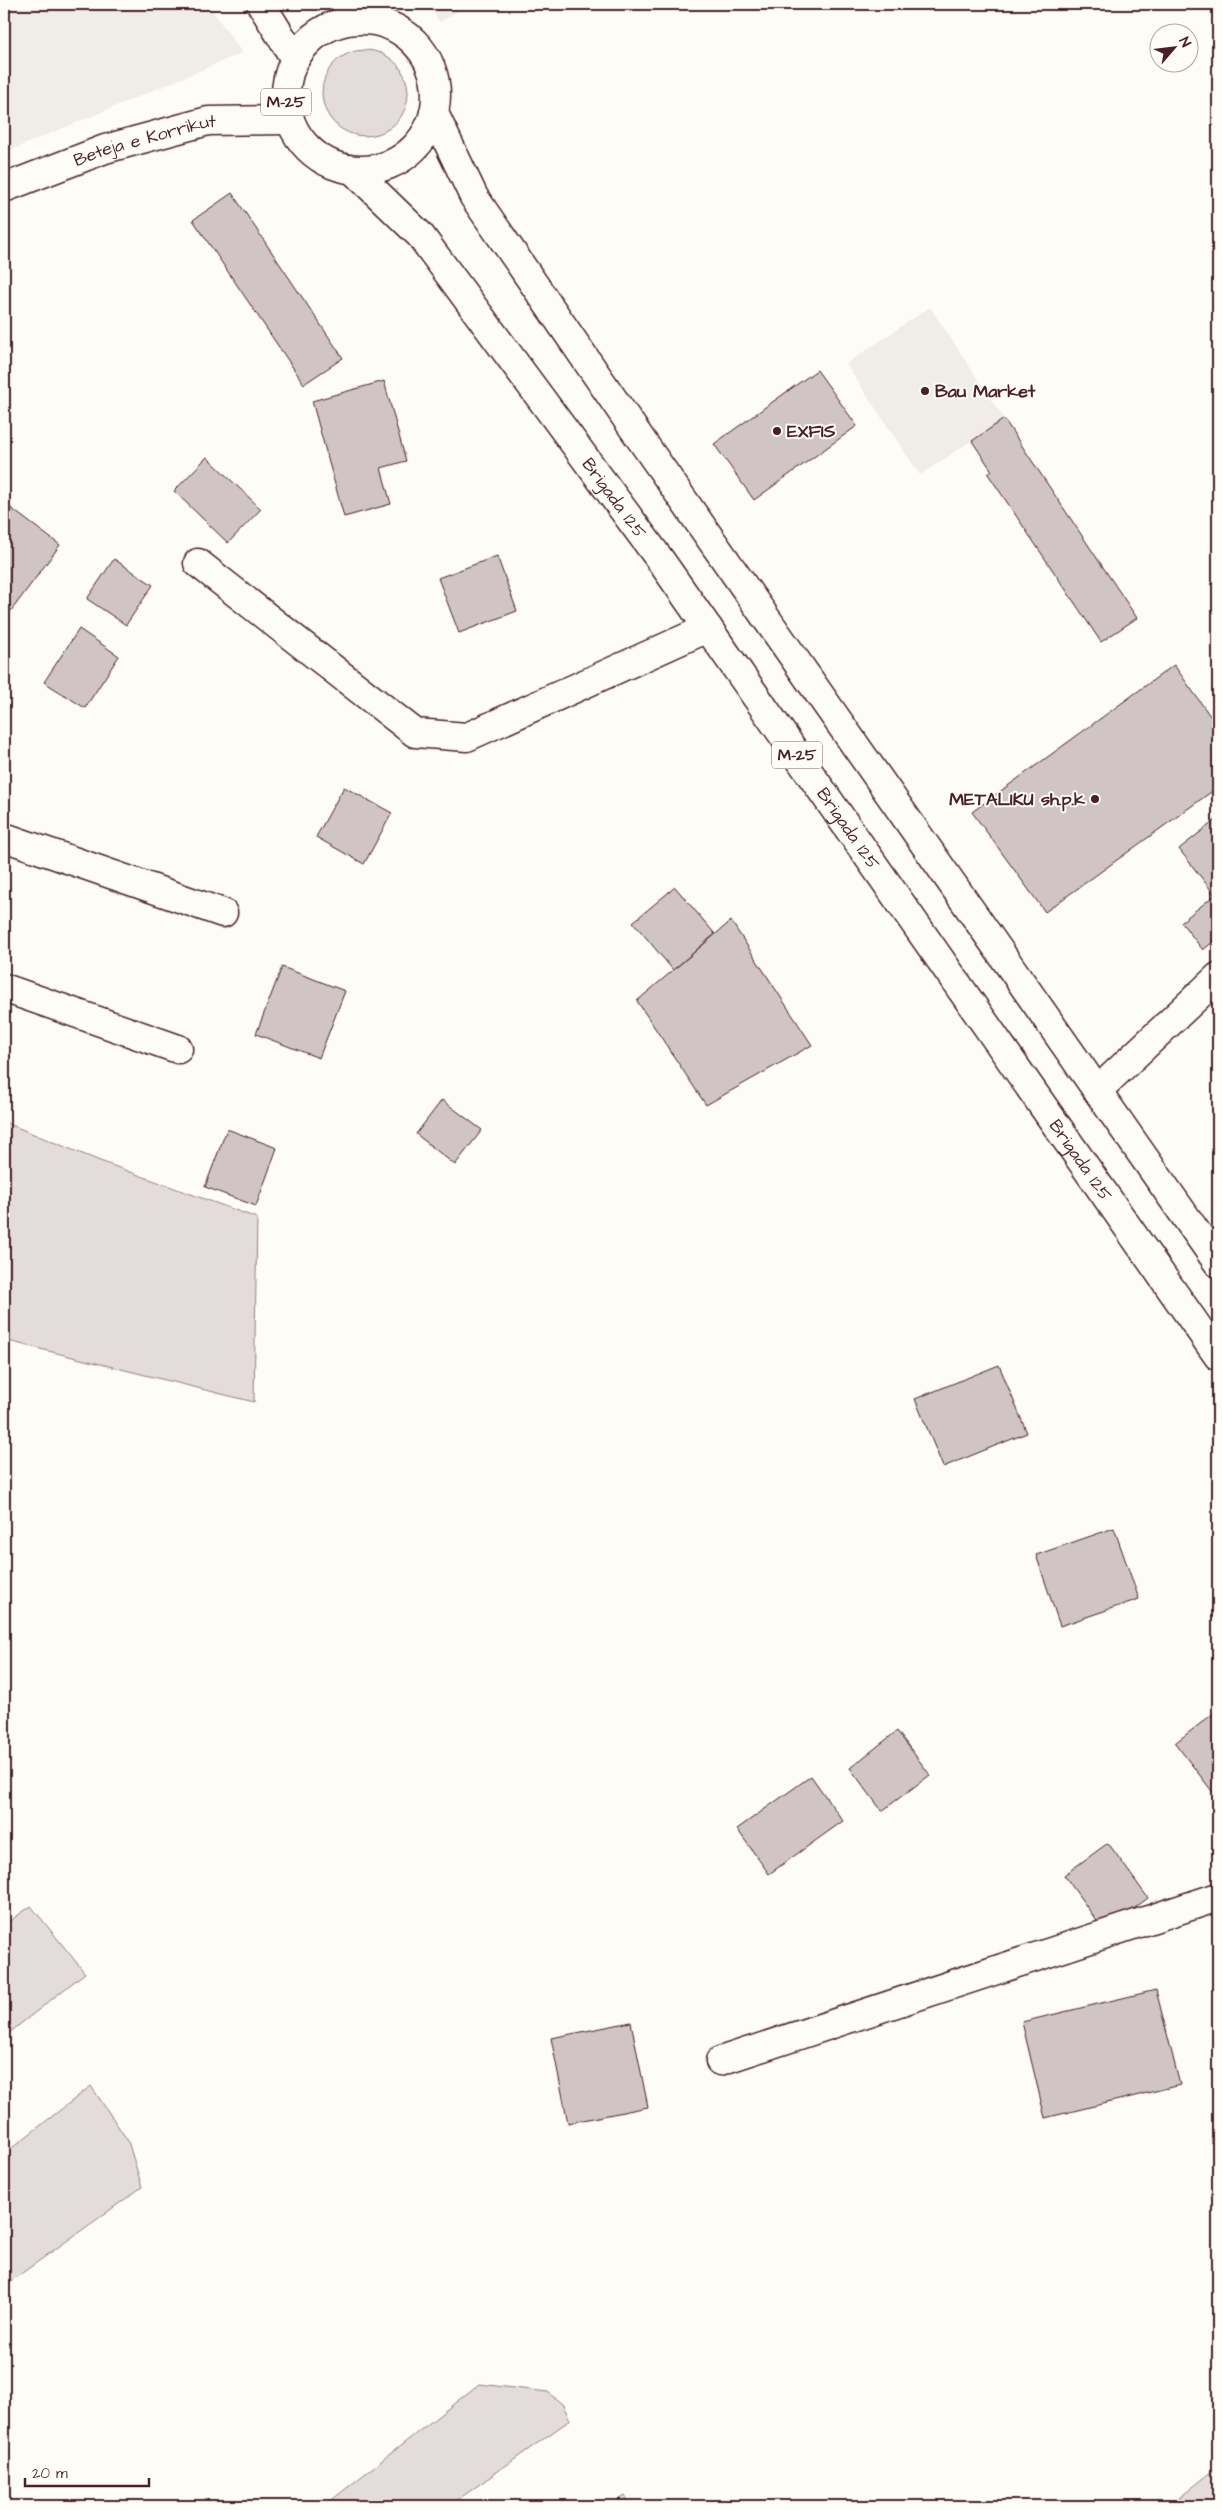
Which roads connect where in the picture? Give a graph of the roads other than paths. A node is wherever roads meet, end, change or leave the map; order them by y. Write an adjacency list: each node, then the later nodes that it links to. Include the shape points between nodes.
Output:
1 (261, 4): 3 (main road)
2 (362, 12): 3 (main road, M-25, via 349,21 327,28 309,41); 4 (main road, M-25, via 396,28 416,43 430,64 437,88)
3 (295, 59): 5 (main road, M-25, via 285,100)
4 (434, 113): 6 (main road, M-25, via 424,138 405,157 380,169); 15 (main road, M-25, via 474,198)
5 (290, 120): 6 (main road, M-25, via 304,145 326,162); 7 (main road, Beteja e Korrikut, via 208,121 105,149)
6 (354, 171): 9 (main road, Brigada 125 / M-25, via 420,235)
7 (4, 188)
8 (198, 563): 9 (main road, via 415,733 467,737)
9 (708, 628): 17 (main road, Brigada 125 / M-25)
10 (4, 837): 11 (main road)
11 (223, 913)
12 (1218, 977): 15 (main road)
13 (4, 988): 14 (main road)
14 (178, 1049)
15 (1098, 1090): 16 (main road, M-25)
16 (1218, 1263)
17 (1218, 1356)
18 (1218, 1897): 19 (main road)
19 (720, 2061)

